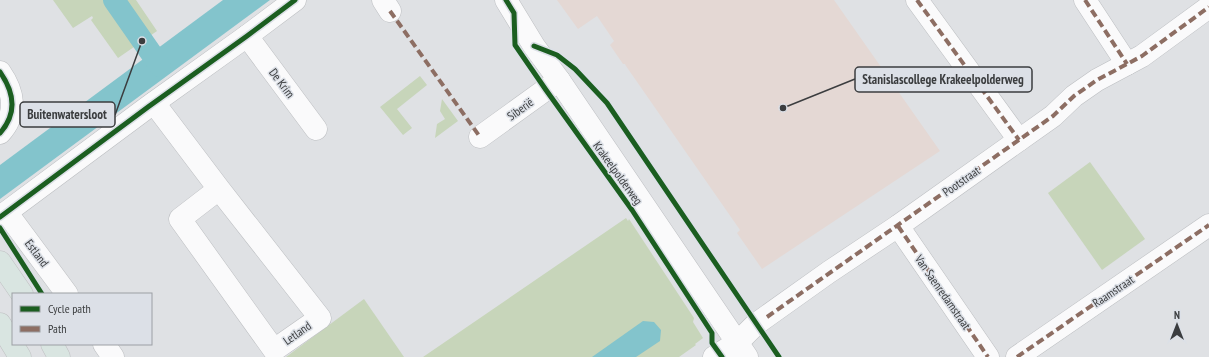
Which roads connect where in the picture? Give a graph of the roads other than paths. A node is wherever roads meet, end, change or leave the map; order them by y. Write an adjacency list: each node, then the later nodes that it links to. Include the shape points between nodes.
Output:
1 (295, 0): 7 (street)
2 (506, 0): 10 (street, Krakeelpolderweg, via 534,46)
3 (917, 0): 15 (street)
4 (1085, 0): 8 (street)
5 (1206, 0): 6 (street)
6 (1209, 7): 8 (street, Pootstraat, via 1142,56)
7 (247, 36): 11 (street); 12 (street, De Krim)
8 (1126, 64): 15 (street, Pootstraat, via 1074,96 1056,114)
9 (0, 72): 13 (street, via 11,94 13,110)
10 (559, 80): 14 (street, Siberië); 28 (street, Krakeelpolderweg)
11 (154, 103): 16 (street, Letland); 17 (street)
12 (316, 129)
13 (0, 132)
14 (480, 137)
15 (1019, 140): 19 (street, Pootstraat)
16 (219, 189): 16 (street, Letland, via 180,220 274,350 320,318)
17 (3, 215): 22 (street, Estland)
18 (1209, 225): 34 (street, Raamstraat)
19 (898, 226): 28 (street, Pootstraat, via 762,320); 33 (street, Van Saenredamstraat)
20 (0, 262): 21 (main road)
21 (21, 293)
22 (66, 293)
23 (0, 324): 24 (main road)
24 (12, 344)
25 (13, 345): 29 (main road)
26 (53, 345): 30 (main road)
27 (105, 345): 31 (street)
28 (743, 350): 32 (street, Pootstraat)
29 (20, 357)
30 (59, 357)
31 (113, 357)
32 (714, 357)
33 (988, 357)
34 (1017, 357)

